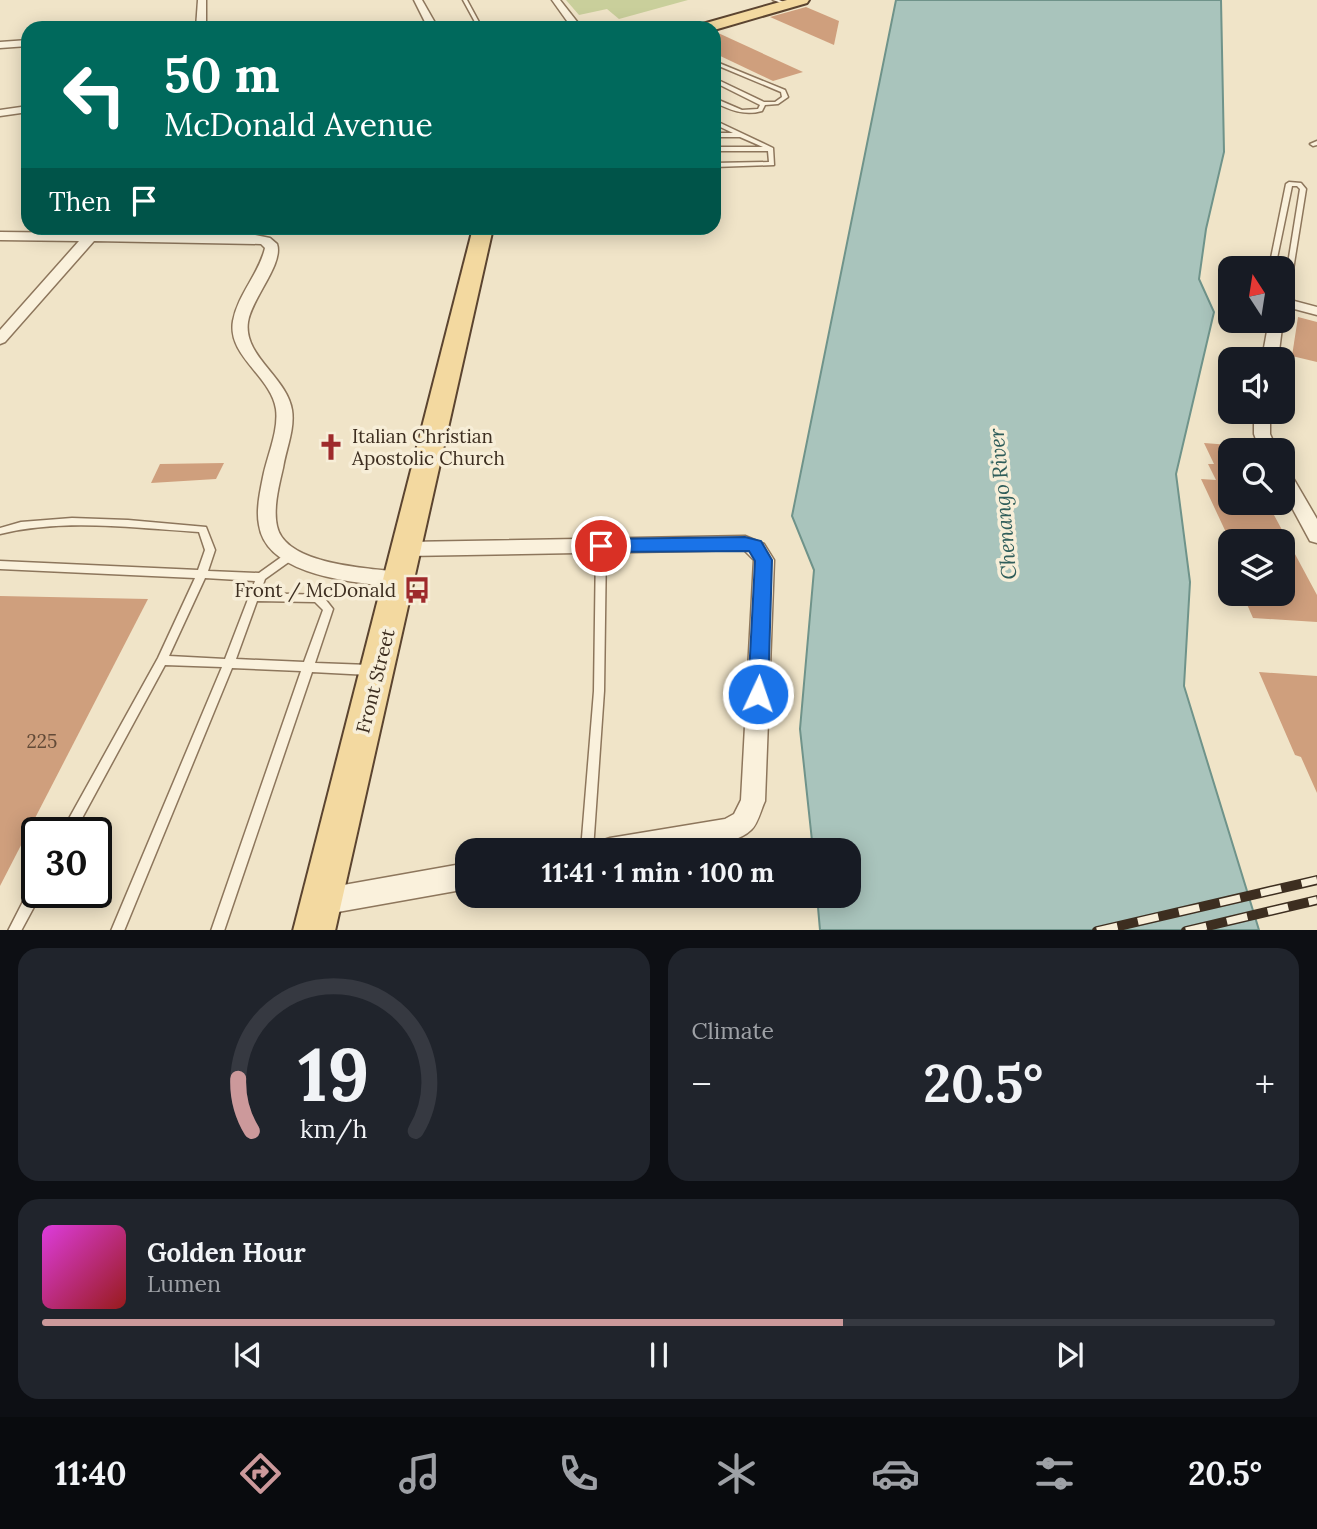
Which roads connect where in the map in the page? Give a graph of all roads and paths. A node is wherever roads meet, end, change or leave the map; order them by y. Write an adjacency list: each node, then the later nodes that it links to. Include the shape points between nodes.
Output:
1 (202, 0): 7 (street)
2 (418, 0): 8 (street)
3 (465, 0): 9 (lane)
4 (556, 0): 10 (street)
5 (802, 0): 6 (main road)
6 (781, 2): 11 (main road)
7 (201, 21)
8 (429, 21)
9 (477, 21)
10 (572, 21)
11 (721, 22)
12 (21, 44): 13 (street)
13 (0, 45)
14 (721, 65): 17 (lane, via 783,91 785,97)
15 (721, 83): 17 (lane)
16 (721, 104): 17 (lane, via 751,113)
17 (764, 104)
18 (21, 110): 19 (street)
19 (0, 113)
20 (721, 125): 22 (lane)
21 (721, 135): 22 (lane)
22 (745, 135): 24 (lane)
23 (721, 149): 24 (lane)
24 (771, 149): 25 (lane, via 772,164)
25 (721, 165)
26 (24, 235): 30 (street)
27 (91, 235): 35 (street)
28 (172, 235): 41 (street, via 251,238 272,247 240,332 278,386 284,412 269,492 268,527 274,541)
29 (481, 235): 40 (main road, Front Street)
30 (0, 236)
31 (1274, 256): 32 (lane, via 1293,183 1303,189)
32 (1292, 256)
33 (1295, 305): 34 (street)
34 (1317, 311)
35 (0, 339)
36 (1295, 497): 38 (street)
37 (0, 531): 43 (lane, via 22,523 203,529 210,551)
38 (1317, 536)
39 (601, 546): 40 (street); 52 (lane, via 599,691); 53 (street, via 745,543 755,546 764,560 752,801 743,822 728,830)
40 (407, 549): 45 (main road, Front Street)
41 (290, 556): 44 (lane); 45 (street, via 321,567)
42 (0, 565): 43 (lane)
43 (202, 574): 44 (lane); 47 (lane)
44 (261, 577): 46 (lane)
45 (400, 580): 50 (main road, Front Street)
46 (253, 597): 48 (lane); 49 (lane, via 318,598 328,609)
47 (162, 660): 48 (lane); 51 (lane)
48 (229, 663): 49 (lane); 58 (lane)
49 (310, 667): 50 (lane); 59 (lane)
50 (377, 671): 56 (main road, Front Street)
51 (77, 817)
52 (588, 838)
53 (681, 838)
54 (455, 879): 56 (street)
55 (26, 908): 57 (lane)
56 (318, 916)
57 (14, 930)
58 (117, 930)
59 (217, 930)

